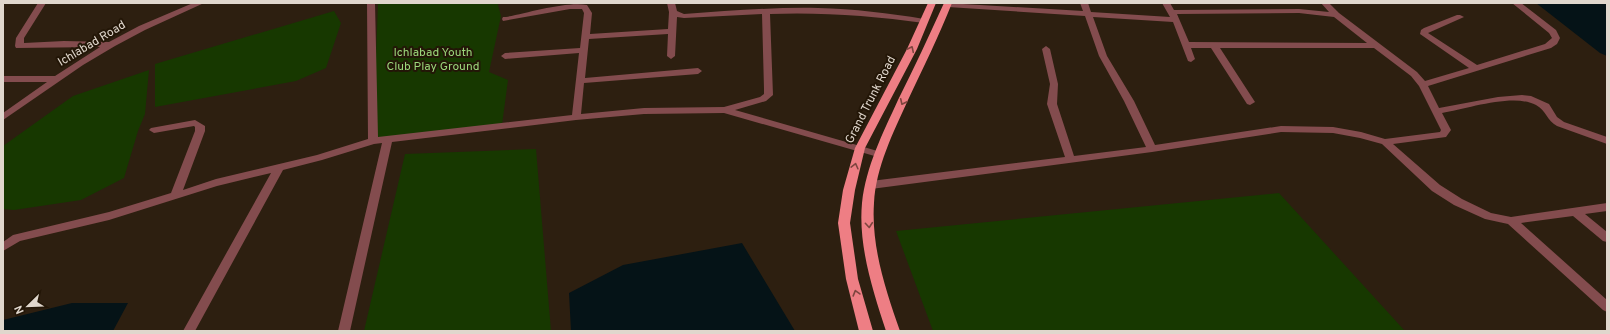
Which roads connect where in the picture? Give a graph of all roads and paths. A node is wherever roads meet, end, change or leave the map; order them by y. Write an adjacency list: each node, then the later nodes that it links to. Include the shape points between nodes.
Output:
1 (42, 3): 24 (street, via 20,38 19,46)
2 (200, 3): 24 (street, Ichlabad Road)
3 (371, 3): 46 (street)
4 (671, 3): 13 (street)
5 (932, 3): 21 (highway, Grand Trunk Road)
6 (1084, 3): 16 (street)
7 (1166, 3): 18 (street)
8 (1249, 3): 15 (street)
9 (1325, 3): 17 (street)
10 (1516, 3): 33 (street, via 1553,32 1556,38 1554,42)
11 (948, 4): 12 (street); 51 (highway, one-way to 51)
12 (1022, 6): 16 (street)
13 (673, 12): 14 (street, via 684,16); 22 (street)
14 (766, 12): 21 (street, via 861,12); 40 (street, via 768,95 763,99)
15 (1255, 12): 17 (street, via 1299,11); 18 (street)
16 (1087, 15): 18 (street); 50 (street, via 1102,56 1130,101)
17 (1336, 15): 27 (street)
18 (1174, 16): 25 (street)
19 (1460, 17): 33 (street, via 1424,34)
20 (506, 19): 23 (street, via 570,7 584,7 588,13)
21 (924, 21): 49 (highway, Grand Trunk Road, one-way to 21)
22 (672, 31): 23 (street); 31 (street)
23 (585, 37): 29 (street)
24 (109, 45): 36 (street, Ichlabad Road)
25 (1186, 45): 26 (street); 32 (street)
26 (1214, 45): 27 (street); 39 (street)
27 (1376, 45): 38 (street, via 1414,74)
28 (1046, 48): 52 (street, via 1054,84 1052,104)
29 (583, 50): 30 (street); 37 (street)
30 (504, 56)
31 (671, 56)
32 (1190, 60)
33 (1477, 69): 38 (street)
34 (698, 71): 37 (street)
35 (3, 79): 36 (street)
36 (57, 79): 42 (street, Ichlabad Road)
37 (580, 80): 43 (street)
38 (1423, 85): 41 (street)
39 (1250, 102)
40 (724, 110): 43 (street, via 644,111); 49 (street)
41 (1436, 112): 47 (street, via 1520,98 1540,103 1547,108 1549,115 1560,123); 48 (street, via 1446,130 1443,135)
42 (3, 116)
43 (576, 117): 45 (street)
44 (154, 130): 55 (street, via 195,123 200,126)
45 (388, 140): 46 (street); 63 (street)
46 (373, 141): 53 (street)
47 (1607, 141)
48 (1385, 142): 50 (street, via 1333,130 1281,129); 58 (street, via 1436,188 1458,202 1489,216)
49 (860, 148): 51 (street); 64 (highway, Grand Trunk Road, one-way to 49, via 852,279 844,223)
50 (1152, 149): 52 (street)
51 (878, 154): 54 (highway)
52 (1071, 160): 54 (street)
53 (279, 168): 55 (street); 62 (street)
54 (871, 185): 65 (highway, one-way to 65, via 868,220 872,255)
55 (175, 196): 60 (street, via 109,216 17,238)
56 (1607, 207): 57 (street)
57 (1575, 212): 58 (street); 59 (street)
58 (1511, 221): 61 (street)
59 (1607, 238)
60 (3, 247)
61 (1607, 307)
62 (189, 331)
63 (344, 331)
64 (866, 331)
65 (893, 331)

